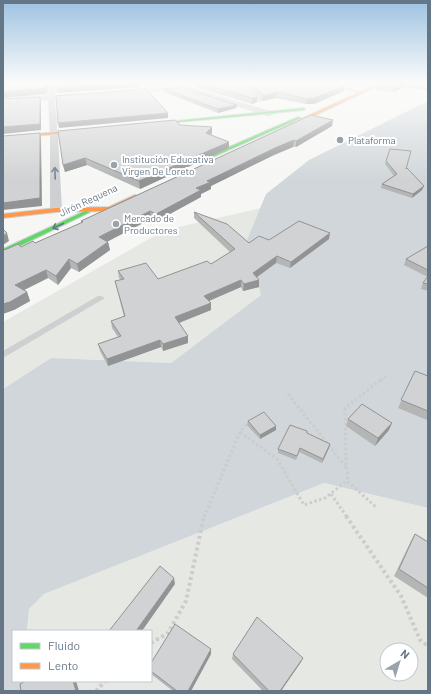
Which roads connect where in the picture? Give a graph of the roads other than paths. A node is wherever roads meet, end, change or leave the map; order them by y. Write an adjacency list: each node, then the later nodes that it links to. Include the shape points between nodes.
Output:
1 (52, 115): 6 (street)
2 (244, 115): 4 (main road)
3 (308, 115): 8 (main road)
4 (139, 126)
5 (93, 131): 6 (main road)
6 (54, 135): 7 (main road); 9 (street, one-way to 6)
7 (3, 140)
8 (195, 166)
9 (56, 210): 10 (main road); 11 (main road)
10 (93, 210): 10 (main road, Jirón Requena, via 110,209 143,190); 12 (main road, Jirón Requena, one-way to 12)
11 (3, 216)
12 (3, 252)
13 (101, 298): 14 (lane)
14 (3, 355)

